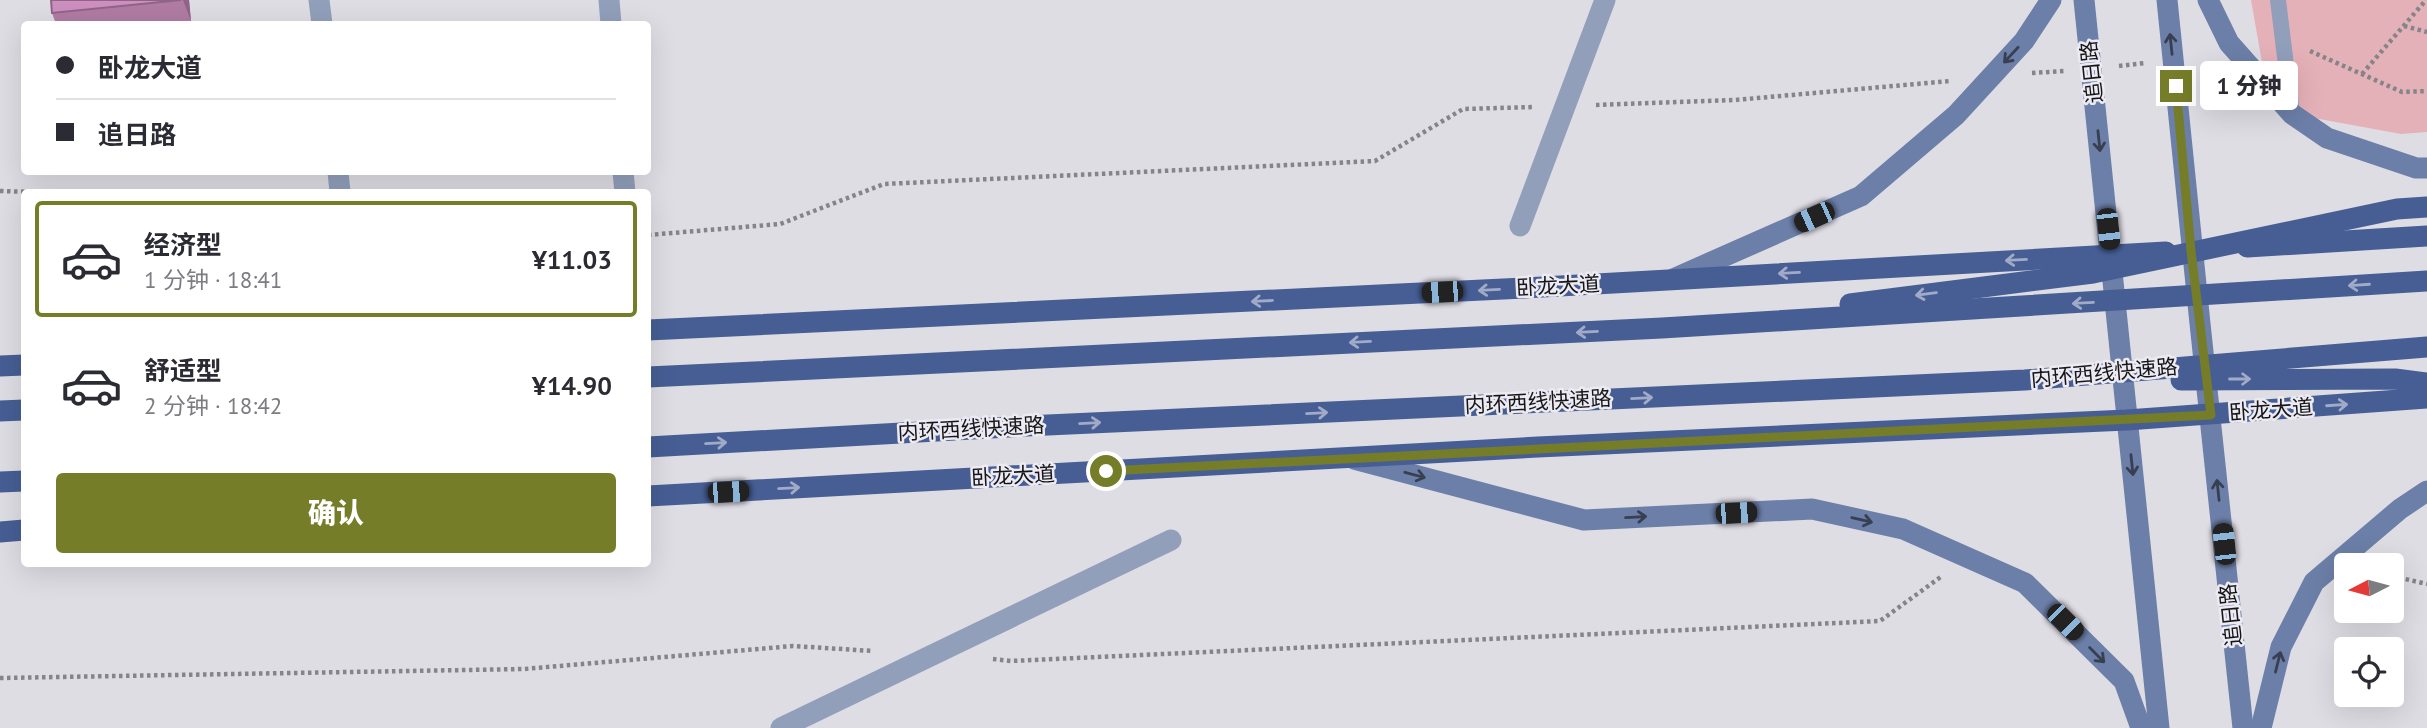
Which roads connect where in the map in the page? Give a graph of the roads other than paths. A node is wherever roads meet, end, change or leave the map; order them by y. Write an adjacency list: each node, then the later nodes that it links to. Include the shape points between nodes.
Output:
1 (319, 0): 9 (street)
2 (609, 0): 10 (street)
3 (1605, 0): 14 (street)
4 (2051, 0): 18 (main road, one-way to 18, via 2024,41 1956,115 1861,196)
5 (2084, 0): 17 (main road, 追日路, one-way to 17)
6 (2167, 0): 16 (main road, 追日路, one-way to 6)
7 (2208, 0): 11 (main road, via 2229,43)
8 (2278, 0): 11 (lane)
9 (322, 21)
10 (611, 21)
11 (2292, 114): 12 (main road, via 2327,138)
12 (2427, 168)
13 (2427, 207): 20 (highway, one-way to 20, bridge, via 2397,209 2093,273)
14 (1520, 226)
15 (2427, 236): 16 (highway, 卧龙大道)
16 (2191, 251): 17 (highway, 卧龙大道); 31 (main road, 追日路)
17 (2110, 254): 18 (highway, 卧龙大道, one-way to 18); 32 (main road, 追日路)
18 (1673, 279): 21 (highway, 卧龙大道, one-way to 21)
19 (2427, 281): 20 (highway, one-way to 20, bridge)
20 (1662, 328): 25 (highway, one-way to 25, bridge)
21 (651, 330)
22 (2427, 347): 26 (highway, 内环西线快速路, bridge)
23 (21, 365): 24 (highway)
24 (0, 366)
25 (651, 377)
26 (2025, 380): 27 (highway, one-way to 27, bridge, via 2395,379); 33 (highway, 内环西线快速路, one-way to 26, bridge)
27 (2427, 383)
28 (2427, 398): 31 (highway, 卧龙大道, one-way to 28)
29 (21, 410): 30 (highway)
30 (0, 411)
31 (2211, 415): 32 (highway, 卧龙大道); 45 (main road, 追日路, one-way to 31)
32 (2127, 420): 34 (highway, 卧龙大道); 44 (main road, 追日路, one-way to 44)
33 (651, 447)
34 (1349, 457): 38 (highway, 卧龙大道, one-way to 34); 43 (main road, one-way to 43, via 1584,520 1812,509 1903,530 2025,583 2123,681)
35 (21, 481): 36 (highway)
36 (0, 482)
37 (2427, 491): 46 (main road, one-way to 37, via 2281,647 2314,582)
38 (651, 496)
39 (21, 530): 40 (highway)
40 (0, 532)
41 (1171, 540): 42 (street)
42 (781, 728)
43 (2141, 728)
44 (2159, 728)
45 (2243, 728)
46 (2261, 728)

